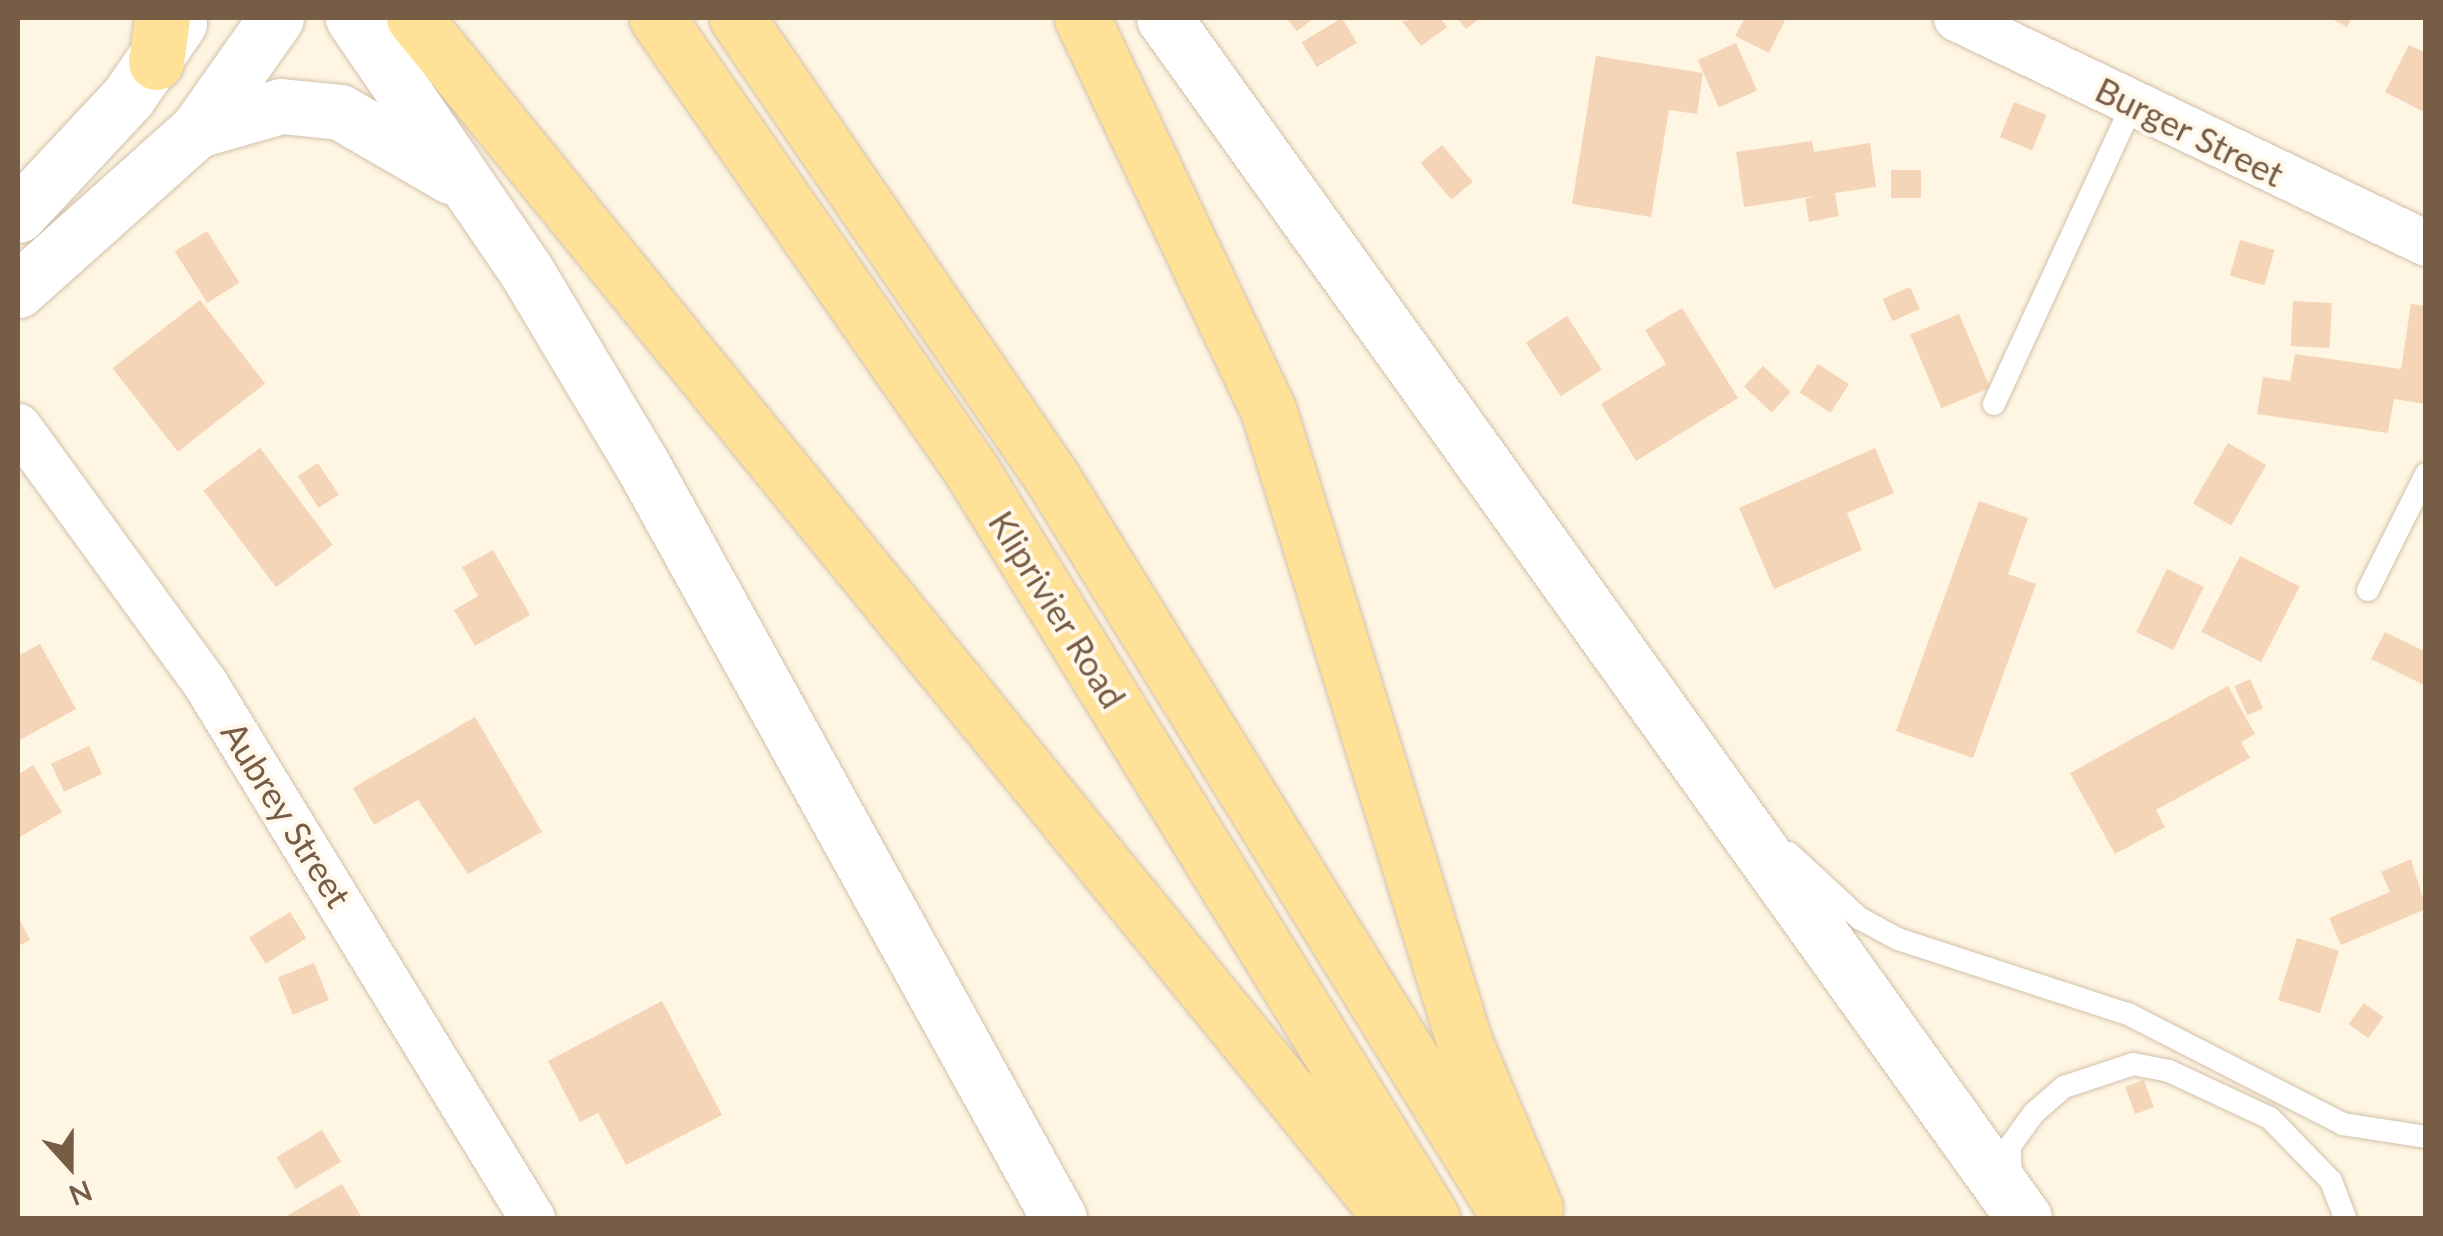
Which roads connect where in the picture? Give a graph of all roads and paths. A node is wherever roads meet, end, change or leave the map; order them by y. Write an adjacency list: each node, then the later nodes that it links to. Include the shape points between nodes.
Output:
1 (276, 18): 11 (main road)
2 (352, 18): 12 (main road)
3 (414, 18): 25 (main road)
4 (657, 18): 26 (main road, Kliprivier Road, via 970,468)
5 (736, 18): 27 (main road, Kliprivier Road, via 1043,464)
6 (1082, 18): 28 (main road, via 1269,412 1464,1044)
7 (1164, 18): 20 (main road)
8 (1956, 18): 10 (street, Burger Street)
9 (167, 32): 13 (main road)
10 (2134, 104): 14 (street, Burger Street); 16 (lane)
11 (197, 130): 12 (main road, via 280,106 340,112); 15 (main road)
12 (472, 190): 24 (main road, via 741,636)
13 (18, 214)
14 (2426, 243)
15 (18, 290)
16 (1994, 404)
17 (18, 426): 23 (street, Aubrey Street, via 206,685)
18 (2426, 474): 19 (lane)
19 (2368, 590)
20 (1709, 779): 21 (lane, via 1858,918 1898,939 2128,1014 2343,1124); 22 (main road)
21 (2426, 1137)
22 (2020, 1212): 29 (lane, via 2010,1146 2020,1130 2064,1087 2134,1064 2170,1070 2270,1118 2331,1182)
23 (532, 1218)
24 (1059, 1218)
25 (1392, 1218)
26 (1432, 1218)
27 (1510, 1218)
28 (1539, 1218)
29 (2345, 1218)

